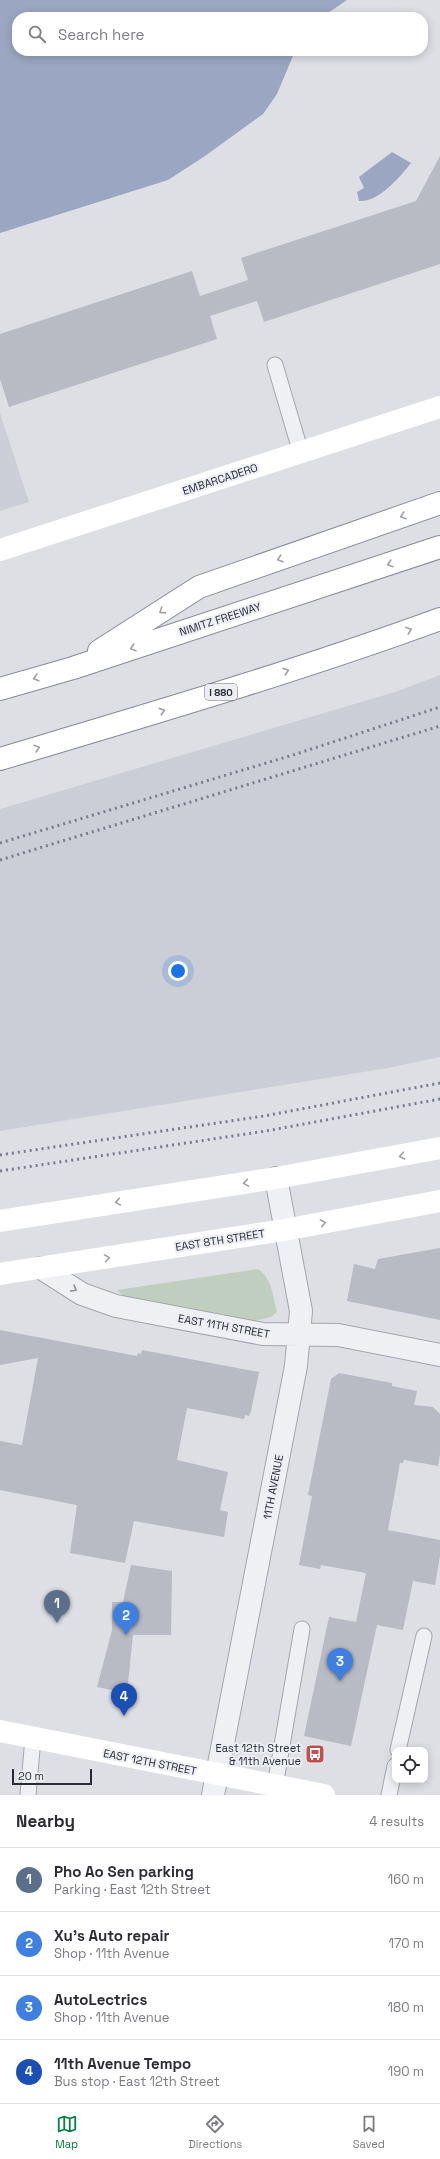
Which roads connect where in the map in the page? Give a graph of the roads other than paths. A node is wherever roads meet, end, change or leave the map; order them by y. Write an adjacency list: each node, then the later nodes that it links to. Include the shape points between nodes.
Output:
1 (275, 365): 3 (lane)
2 (440, 407): 3 (main road, EMBARCADERO)
3 (301, 453): 6 (main road, EMBARCADERO)
4 (440, 503): 8 (main road, one-way to 8, via 199,587)
5 (440, 547): 8 (main road, NIMITZ FREEWAY, one-way to 8)
6 (0, 550)
7 (440, 619): 10 (main road, I 880, one-way to 7, via 158,712)
8 (73, 668): 9 (main road, NIMITZ FREEWAY, one-way to 9)
9 (0, 689)
10 (0, 759)
11 (440, 1148): 12 (main road, one-way to 12)
12 (276, 1178): 14 (main road, one-way to 14); 15 (street, 11TH AVENUE)
13 (440, 1201): 15 (main road, EAST 8TH STREET, one-way to 13)
14 (0, 1220)
15 (284, 1230): 16 (main road, EAST 8TH STREET, one-way to 15); 18 (street, 11TH AVENUE, via 300,1311)
16 (41, 1268): 17 (main road, EAST 8TH STREET); 18 (street, EAST 11TH STREET, one-way to 18, via 82,1294 116,1306 263,1334)
17 (0, 1274)
18 (298, 1335): 19 (street, EAST 11TH STREET, via 338,1335); 26 (street, 11TH AVENUE, via 296,1366)
19 (440, 1355)
20 (302, 1629): 27 (lane)
21 (424, 1636): 24 (lane)
22 (0, 1732): 23 (main road, EAST 12TH STREET)
23 (34, 1738): 26 (main road, EAST 12TH STREET); 28 (lane)
24 (399, 1747)
25 (392, 1780): 30 (lane)
26 (215, 1785): 27 (main road, EAST 12TH STREET)
27 (275, 1786): 29 (main road, EAST 12TH STREET)
28 (28, 1795)
29 (324, 1795)
30 (389, 1795)

